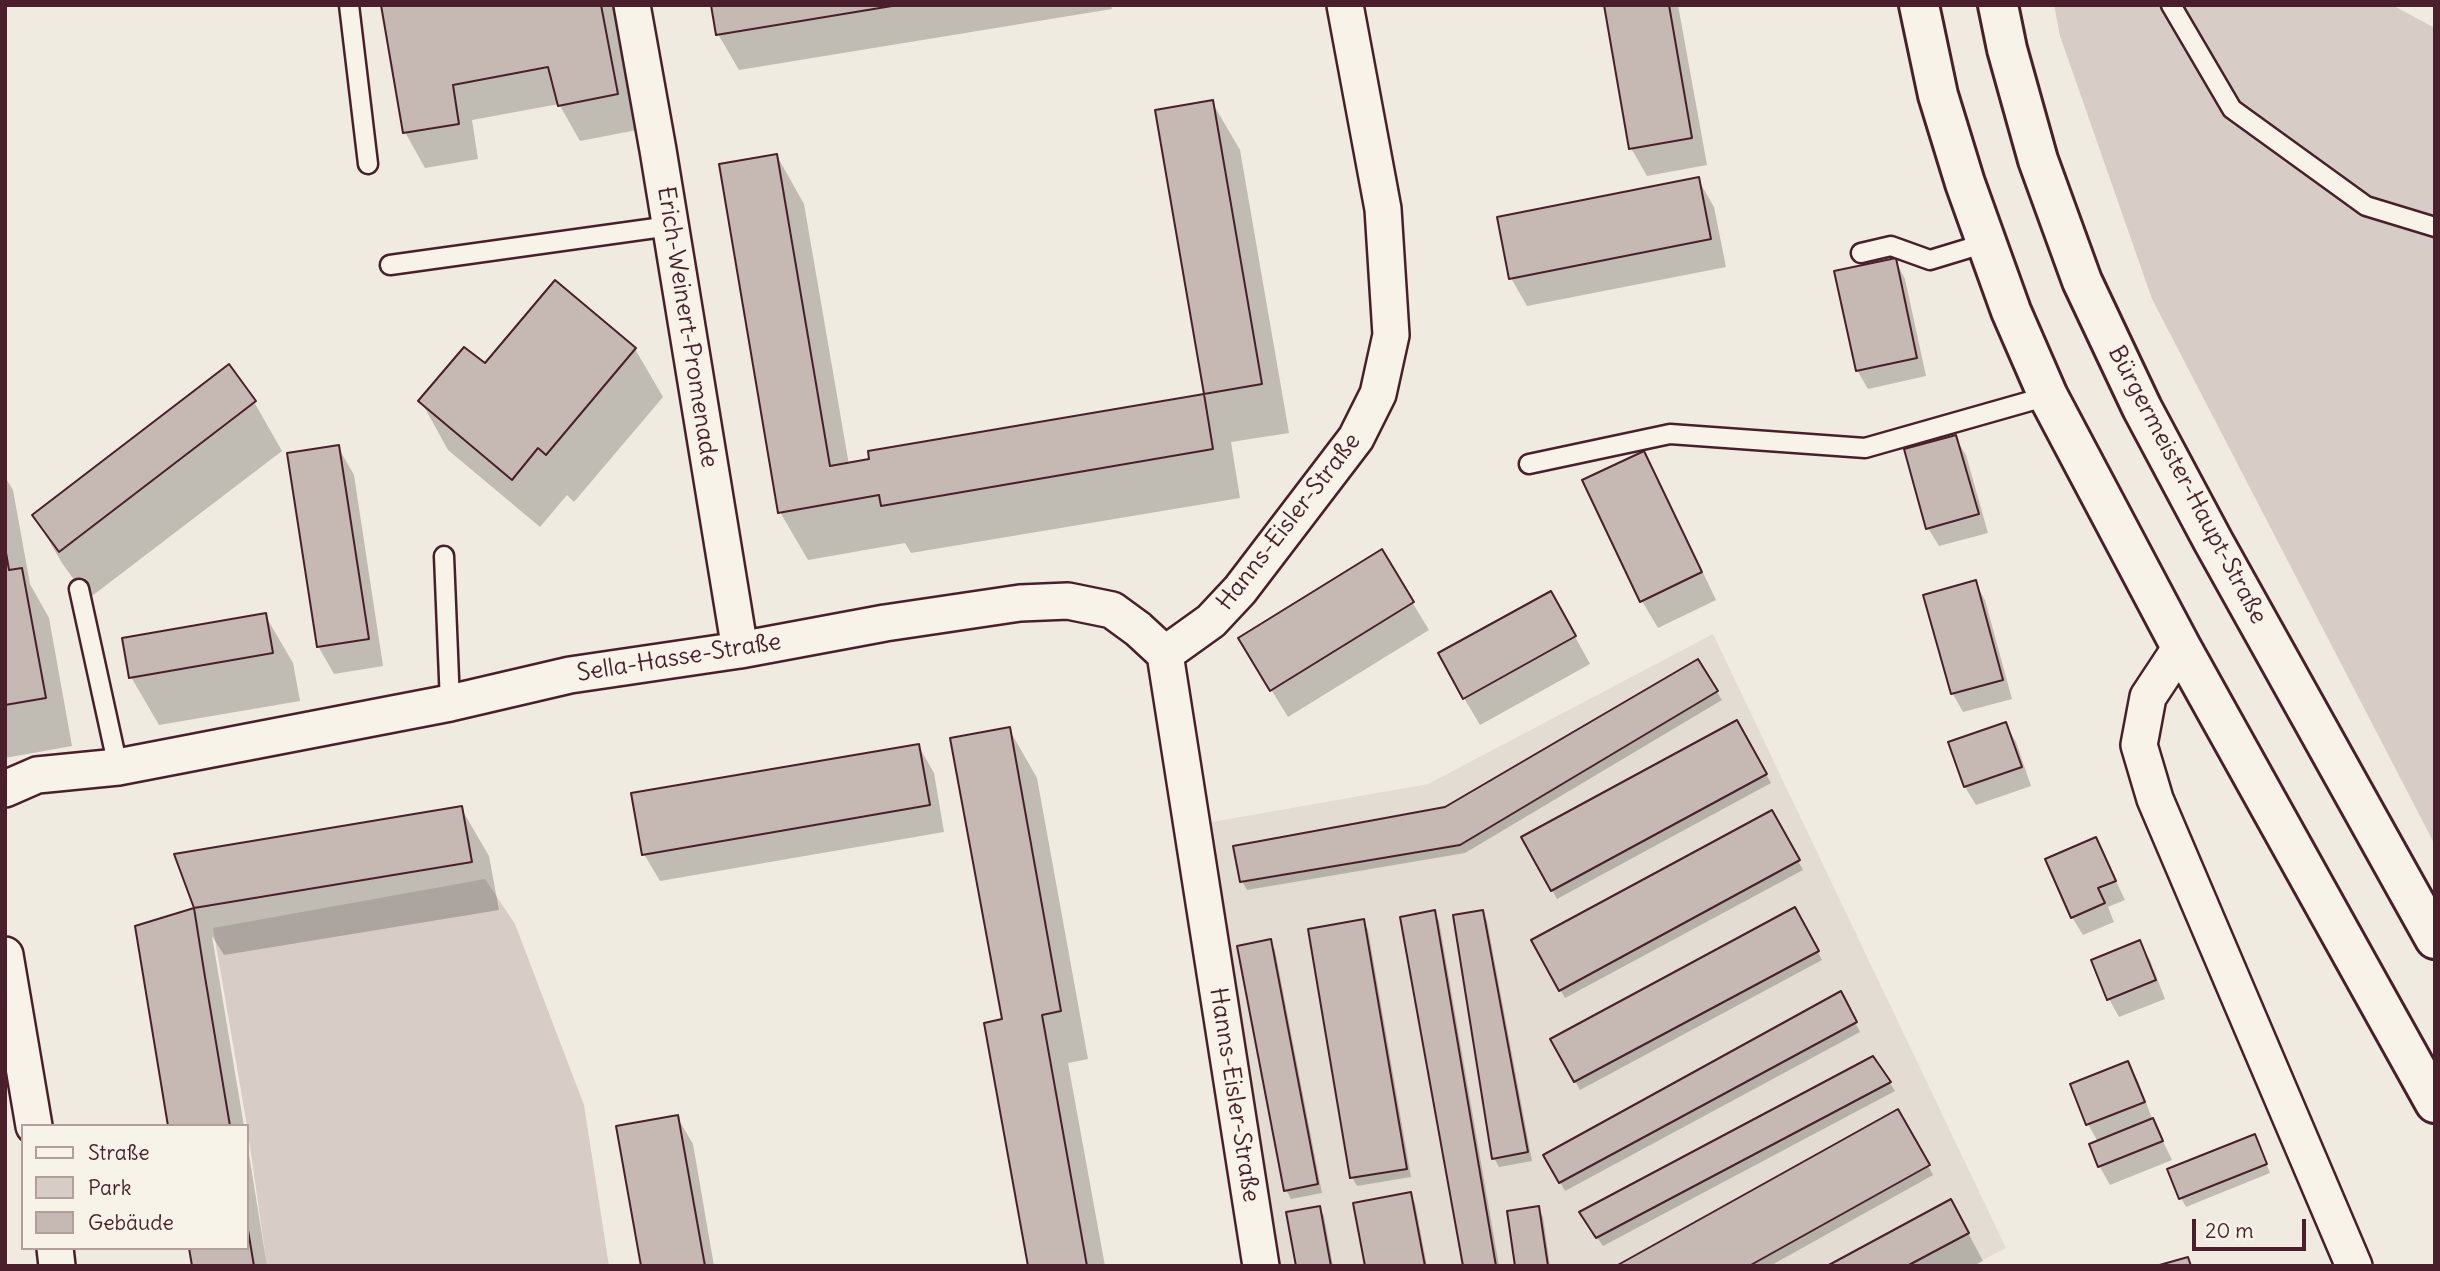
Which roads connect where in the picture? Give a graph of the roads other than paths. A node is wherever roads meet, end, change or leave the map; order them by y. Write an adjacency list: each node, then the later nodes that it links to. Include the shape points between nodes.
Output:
1 (349, 5): 7 (lane)
2 (632, 5): 8 (street, Erich-Weinert-Promenade)
3 (1345, 5): 19 (street, Hanns-Eisler-Straße, via 1382,209 1391,335 1378,394 1356,438 1240,590 1211,621)
4 (1919, 5): 10 (street, via 1938,95)
5 (1998, 5): 23 (street, Bürgermeister-Haupt-Straße, via 2038,160 2082,281 2142,408)
6 (2171, 5): 9 (lane, via 2232,109 2366,206)
7 (368, 164)
8 (670, 226): 12 (lane); 18 (street, Erich-Weinert-Promenade)
9 (2435, 227)
10 (1986, 243): 11 (lane, via 1930,260 1891,246); 13 (street)
11 (1861, 253)
12 (390, 265)
13 (2048, 396): 14 (lane, via 1865,448 1670,434); 17 (street)
14 (1529, 464)
15 (444, 556): 20 (lane)
16 (79, 589): 21 (lane)
17 (2181, 647): 25 (street); 28 (street, via 2148,697 2139,745 2155,799)
18 (740, 650): 19 (street, Sella-Hasse-Straße, via 885,623 1020,603 1068,601 1112,610); 20 (street, Sella-Hasse-Straße, via 570,675)
19 (1165, 654): 27 (street, Hanns-Eisler-Straße)
20 (450, 703): 21 (street, Sella-Hasse-Straße)
21 (118, 767): 22 (street, Sella-Hasse-Straße, via 37,775)
22 (5, 789)
23 (2435, 939)
24 (5, 955): 26 (street)
25 (2435, 1103)
26 (34, 1124)
27 (1261, 1266)
28 (2354, 1266)

